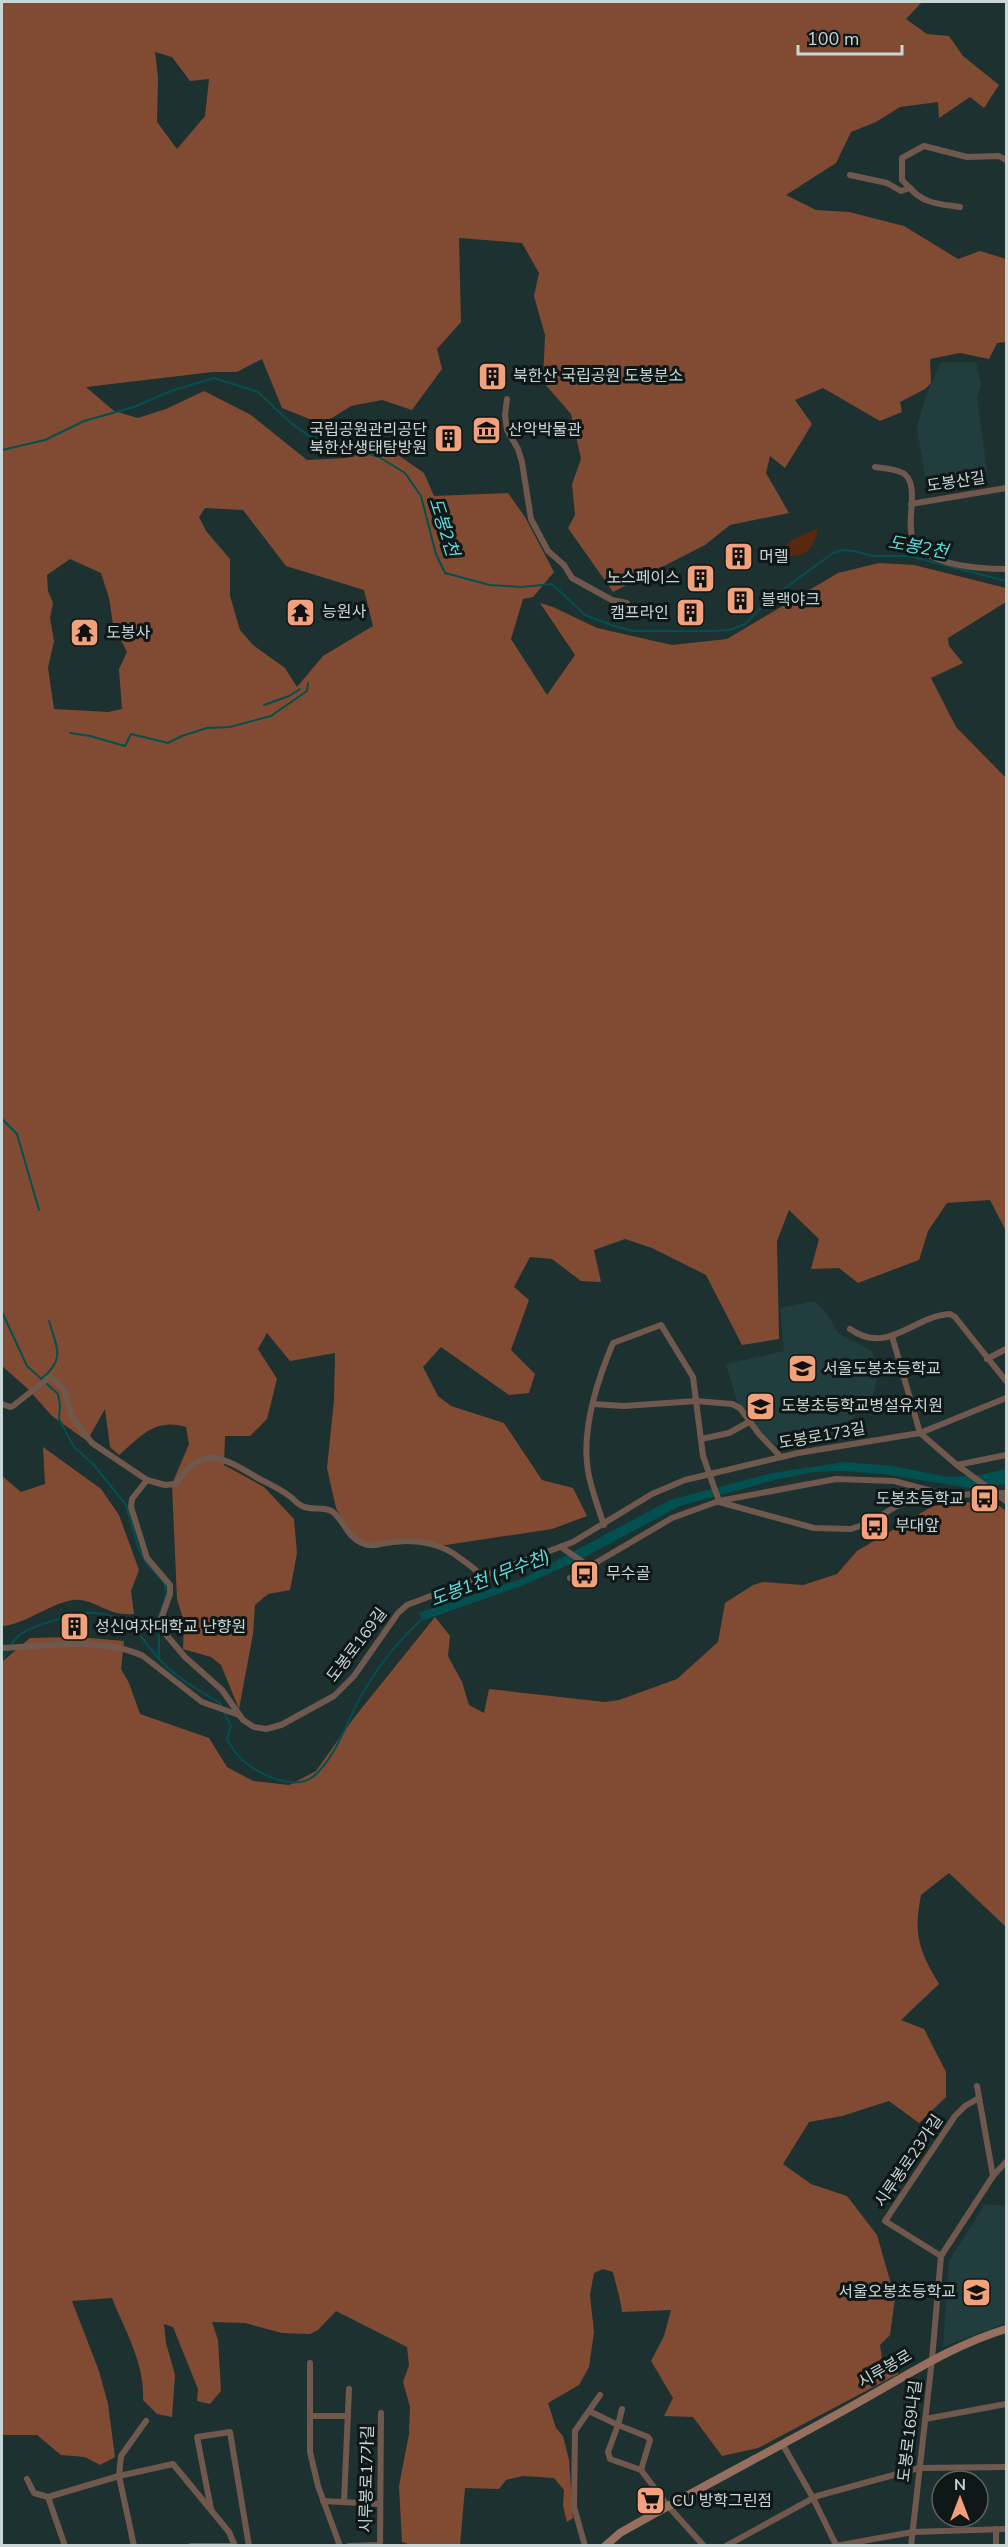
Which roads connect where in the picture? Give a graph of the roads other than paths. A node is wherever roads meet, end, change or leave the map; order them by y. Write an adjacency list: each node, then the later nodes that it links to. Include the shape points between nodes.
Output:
1 (1006, 160): 3 (street, via 999,156 966,157 924,146 902,158 902,180)
2 (850, 176): 3 (street, via 886,183 901,191)
3 (909, 188): 4 (street, via 930,203)
4 (960, 207)
5 (507, 399): 10 (street, via 507,430 522,462 531,519 548,551 572,578 612,600)
6 (875, 467): 8 (street, via 903,473 911,484)
7 (1006, 488): 8 (street, 도봉산길)
8 (911, 504): 9 (street, via 912,537 926,554 967,566)
9 (1006, 569)
10 (627, 603)
11 (850, 1329): 12 (street, via 869,1338)
12 (892, 1336): 14 (street, via 946,1314 955,1317); 21 (street)
13 (1006, 1349): 14 (street)
14 (987, 1359): 15 (street)
15 (1006, 1381)
16 (1006, 1398): 21 (street, 도봉로173길)
17 (696, 1401): 19 (street); 19 (street, via 690,1370 661,1325 613,1343); 20 (street, via 736,1405); 22 (street)
18 (2, 1404): 27 (street, via 13,1406 51,1376 62,1386 72,1417 87,1437)
19 (593, 1404): 33 (street, via 587,1463)
20 (749, 1422): 22 (street); 24 (street)
21 (920, 1433): 24 (street, 도봉로173길); 25 (street)
22 (701, 1439): 26 (street)
23 (1006, 1455): 25 (street)
24 (781, 1457): 26 (street, 도봉로173길)
25 (960, 1467): 30 (street)
26 (709, 1476): 31 (street); 33 (street, 도봉로173길, via 685,1480 652,1494)
27 (147, 1480): 36 (street, via 177,1484 197,1461 221,1458 303,1507 330,1510 360,1542 370,1546 394,1542 439,1546); 39 (street, via 132,1499 131,1507 147,1558 170,1585 162,1629 185,1657 222,1689)
28 (1006, 1493): 30 (street)
29 (943, 1494): 30 (street); 31 (street, via 894,1481 836,1479); 31 (street, via 909,1501 851,1529 814,1528)
30 (995, 1494): 32 (street)
31 (718, 1500): 35 (street, via 672,1518)
32 (1006, 1501)
33 (604, 1525): 34 (street, 도봉로173길)
34 (563, 1549): 35 (street); 36 (street, 도봉로169길)
35 (588, 1565): 37 (street)
36 (481, 1577): 39 (street, 도봉로169길, via 405,1607 348,1682 316,1708 266,1729 251,1726)
37 (570, 1578)
38 (2, 1648): 39 (street, 도봉로169길, via 91,1645 134,1652 201,1702)
39 (236, 1715)
40 (977, 2085): 41 (street)
41 (979, 2098): 43 (street); 44 (street, 시루봉로23가길, via 955,2116 885,2221)
42 (1006, 2162): 43 (street, 도봉로169나길)
43 (993, 2176): 44 (street, 도봉로169나길)
44 (941, 2256): 46 (street, 도봉로169나길)
45 (1006, 2329): 46 (street, 시루봉로)
46 (932, 2359): 56 (street, 도봉로169나길); 59 (street, 시루봉로)
47 (310, 2363): 54 (street)
48 (349, 2389): 55 (street)
49 (600, 2395): 52 (street)
50 (1006, 2404): 56 (street)
51 (621, 2409): 58 (street)
52 (589, 2411): 58 (street); 84 (street, via 575,2431 573,2483 575,2514)
53 (381, 2413): 69 (street, 시루봉로17가길)
54 (311, 2416): 55 (street); 67 (street, via 310,2452)
55 (348, 2416): 68 (street)
56 (926, 2419): 61 (street, 도봉로169나길)
57 (146, 2421): 63 (street, via 121,2456)
58 (618, 2425): 62 (street, via 650,2440); 62 (street, via 608,2456)
59 (783, 2445): 66 (street); 70 (street, 시루봉로)
60 (1006, 2467): 61 (street)
61 (919, 2468): 66 (street); 74 (street, 도봉로169나길)
62 (641, 2470): 70 (street)
63 (119, 2476): 65 (street); 71 (street, via 173,2464); 78 (street)
64 (27, 2479): 65 (street, via 34,2493)
65 (48, 2497): 77 (street)
66 (813, 2498): 76 (street); 87 (street)
67 (323, 2501): 68 (street); 82 (street)
68 (344, 2502): 69 (street)
69 (380, 2504): 75 (street, 시루봉로17가길)
70 (668, 2506): 85 (street, 시루봉로); 86 (street)
71 (212, 2511): 80 (street, via 229,2532); 81 (street, via 197,2437 230,2432)
72 (996, 2529): 73 (street); 74 (street); 89 (street)
73 (1006, 2529)
74 (913, 2532): 76 (street); 88 (street, 도봉로169나길)
75 (380, 2545): 83 (street)
76 (836, 2545)
77 (65, 2546)
78 (134, 2546)
79 (191, 2546): 80 (street)
80 (234, 2546)
81 (249, 2546)
82 (340, 2546)
83 (349, 2546)
84 (585, 2546)
85 (605, 2546)
86 (704, 2546)
87 (726, 2546)
88 (911, 2546)
89 (996, 2546)

